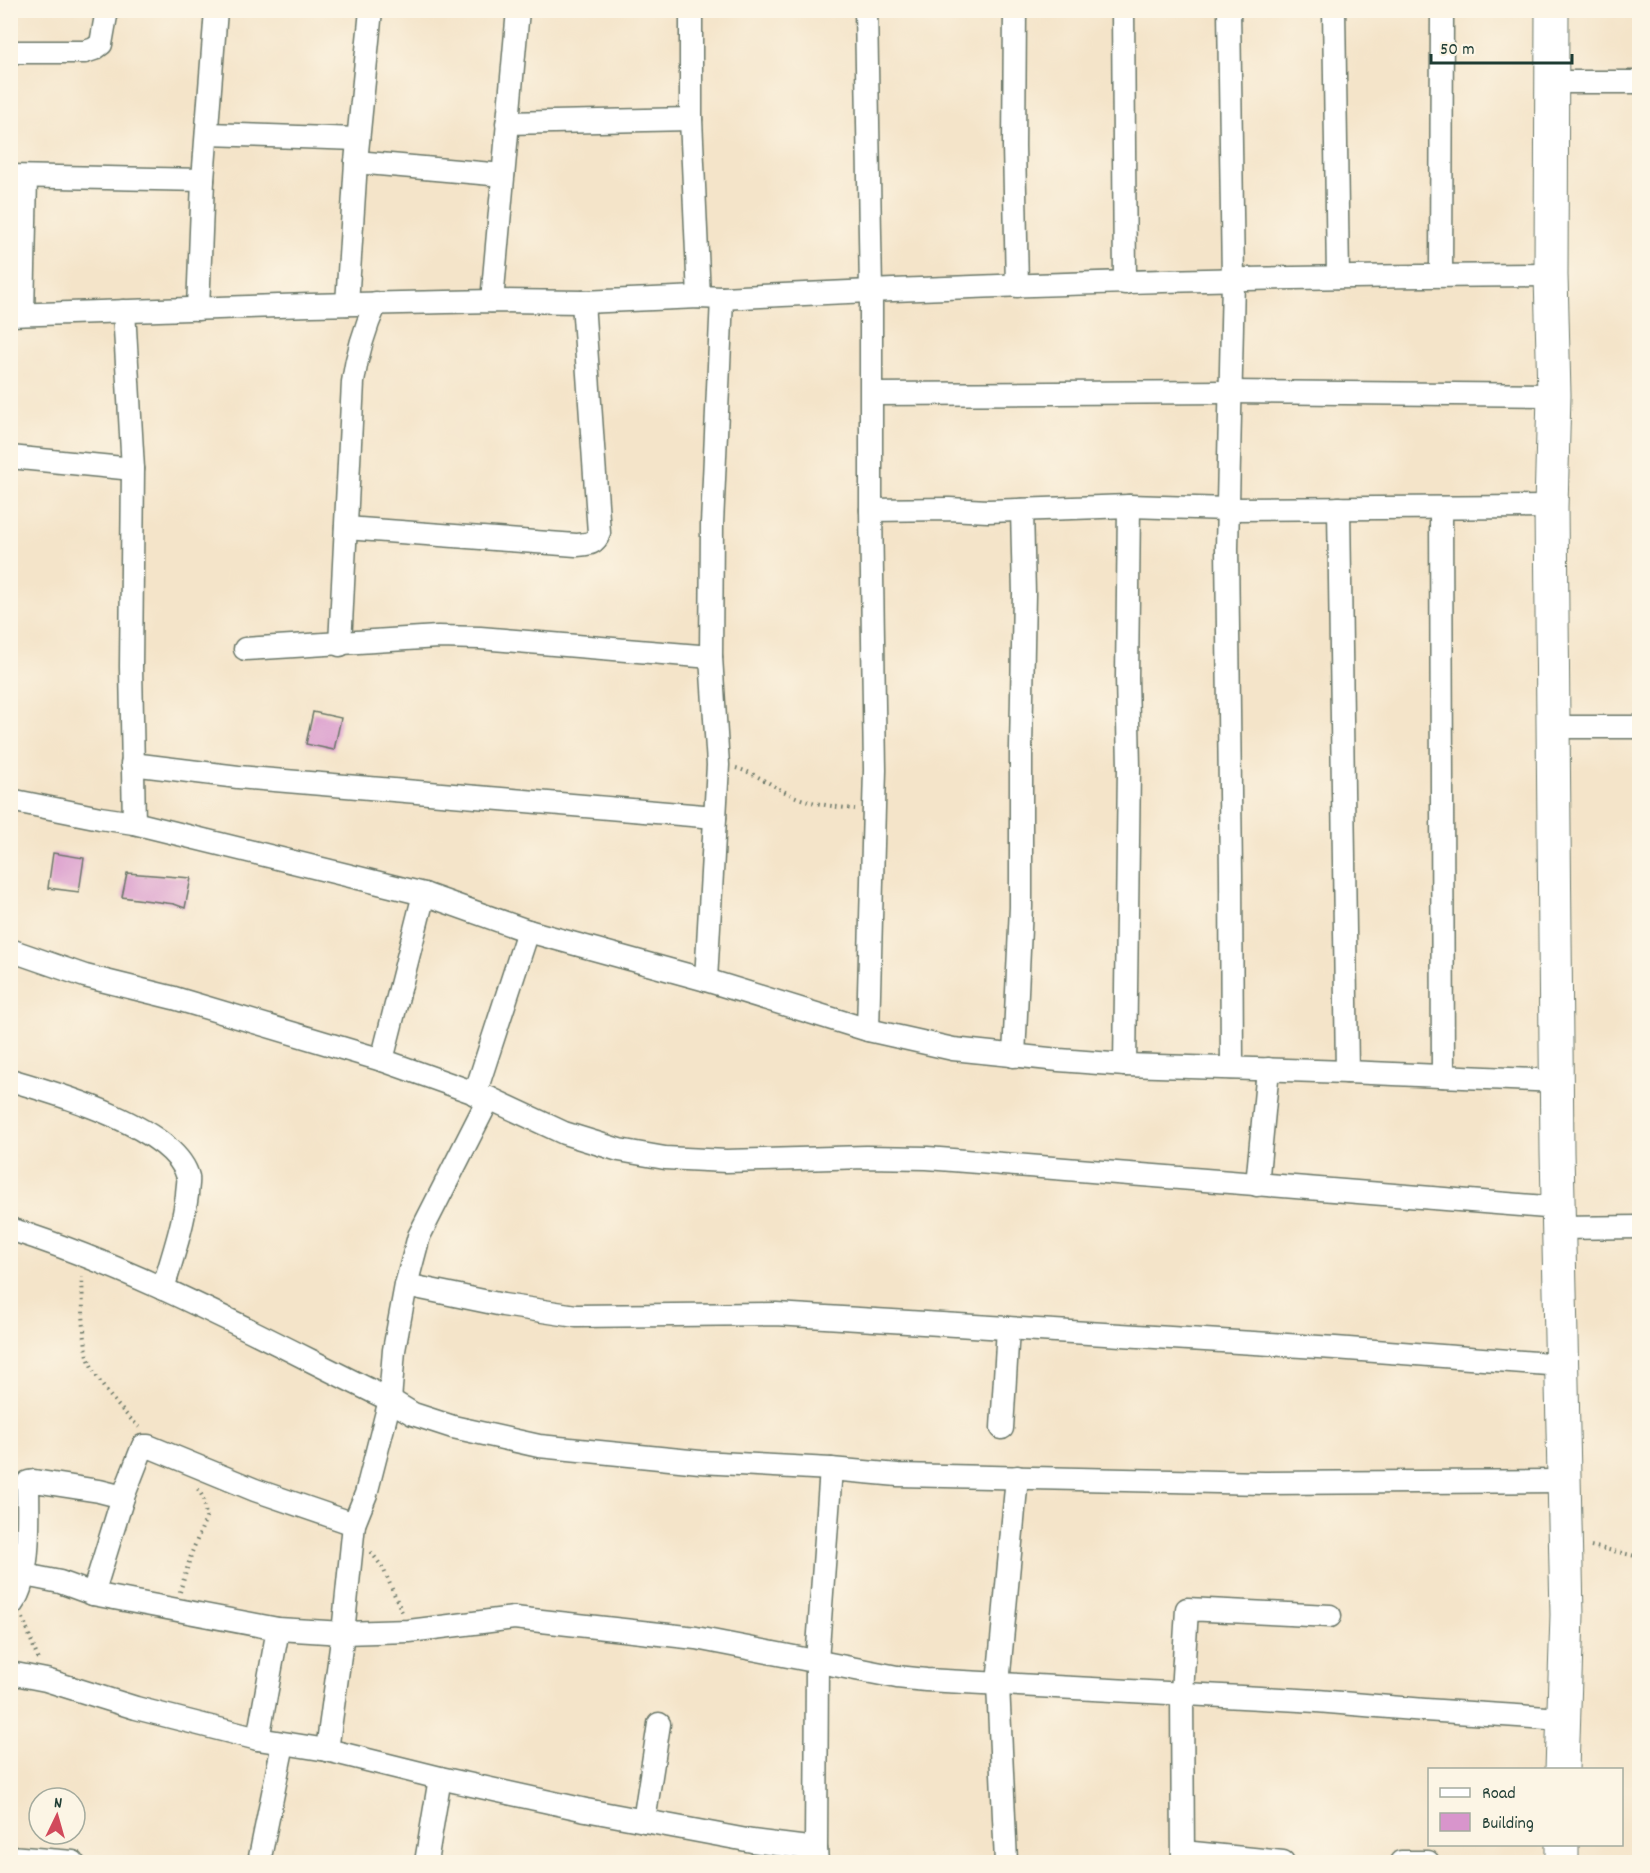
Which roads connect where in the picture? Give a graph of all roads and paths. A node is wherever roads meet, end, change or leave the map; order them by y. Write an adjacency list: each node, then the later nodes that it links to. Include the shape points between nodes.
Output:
1 (107, 10): 13 (street, via 101,45 94,50)
2 (216, 10): 18 (street)
3 (371, 10): 19 (street)
4 (518, 10): 17 (street)
5 (691, 10): 16 (street)
6 (866, 10): 30 (street)
7 (1015, 10): 29 (street)
8 (1123, 10): 28 (street)
9 (1229, 10): 27 (street)
10 (1334, 10): 26 (street)
11 (1442, 10): 24 (street)
12 (1552, 10): 14 (street)
13 (10, 52)
14 (1550, 82): 15 (street); 25 (street)
15 (1640, 82)
16 (692, 119): 17 (street); 31 (street)
17 (507, 123): 21 (street)
18 (207, 134): 19 (street); 23 (street)
19 (358, 139): 20 (street)
20 (356, 162): 21 (street); 36 (street)
21 (503, 176): 33 (street)
22 (18, 177): 23 (street); 39 (street)
23 (203, 180): 37 (street)
24 (1441, 275): 25 (street); 26 (street)
25 (1551, 275): 42 (street)
26 (1338, 277): 27 (street)
27 (1233, 280): 28 (street); 40 (street)
28 (1125, 282): 29 (street)
29 (1017, 286): 30 (street)
30 (871, 291): 32 (street); 41 (street)
31 (699, 297): 32 (street); 34 (street)
32 (722, 298): 55 (street, via 712,524)
33 (492, 301): 34 (street); 35 (street)
34 (583, 302): 52 (street, via 600,533 592,544)
35 (376, 303): 36 (street); 52 (street, via 356,358)
36 (347, 304): 37 (street)
37 (198, 309): 38 (street)
38 (124, 311): 39 (street); 44 (street)
39 (16, 315)
40 (1230, 392): 41 (street); 42 (street); 49 (street)
41 (872, 394): 50 (street)
42 (1554, 395): 46 (street)
43 (10, 456): 44 (street)
44 (134, 469): 58 (street)
45 (1130, 506): 49 (street); 51 (street); 71 (street)
46 (1551, 507): 48 (street); 56 (street)
47 (1339, 508): 48 (street); 49 (street); 74 (street)
48 (1441, 508): 75 (street)
49 (1228, 509): 72 (street)
50 (871, 510): 51 (street); 61 (street)
51 (1022, 510): 69 (street, via 1021,907)
52 (346, 528): 53 (street)
53 (340, 645): 54 (street); 55 (street, via 480,638)
54 (245, 650)
55 (711, 657): 59 (street)
56 (1554, 727): 57 (street); 77 (street)
57 (1640, 727)
58 (132, 764): 62 (street, via 238,777); 63 (street)
59 (718, 765): 61 (path, via 755,774 789,794 811,801); 62 (street)
60 (10, 800): 63 (street)
61 (874, 811): 68 (street)
62 (715, 817): 67 (street)
63 (134, 823): 64 (street)
64 (424, 894): 65 (street); 70 (street)
65 (528, 931): 67 (street); 78 (street)
66 (10, 950): 70 (street, via 85,976 208,1007)
67 (706, 980): 68 (street)
68 (868, 1030): 69 (street, via 953,1049)
69 (1014, 1056): 71 (street)
70 (382, 1060): 78 (street)
71 (1125, 1065): 72 (street)
72 (1232, 1068): 73 (street)
73 (1268, 1069): 74 (street); 79 (street)
74 (1347, 1072): 75 (street)
75 (1443, 1076): 77 (street)
76 (10, 1080): 84 (street, via 127,1121 181,1161 189,1178 184,1217)
77 (1558, 1081): 80 (street)
78 (482, 1096): 79 (street, via 564,1132 619,1150 665,1158 726,1161 898,1156); 83 (street, via 419,1236)
79 (1257, 1185): 80 (street)
80 (1559, 1218): 81 (street); 86 (street)
81 (1640, 1227)
82 (10, 1229): 84 (street, via 104,1262)
83 (406, 1285): 85 (street, via 576,1316 776,1314); 87 (street)
84 (163, 1289): 87 (street)
85 (1008, 1328): 86 (street); 88 (street)
86 (1562, 1365): 91 (street)
87 (390, 1400): 89 (street, via 412,1414 453,1427 538,1446 700,1462); 93 (street, via 366,1494)
88 (1002, 1428)
89 (831, 1469): 90 (street, via 898,1475); 103 (street)
90 (1017, 1477): 91 (street, via 1264,1483); 106 (street)
91 (1565, 1481): 94 (street)
92 (123, 1497): 93 (street, via 141,1450 148,1446 255,1490); 96 (street, via 28,1482); 97 (street)
93 (354, 1524): 101 (path, via 359,1539 383,1568); 102 (street)
94 (1567, 1541): 95 (path); 108 (street)
95 (1640, 1557)
96 (18, 1572): 97 (street); 98 (street)
97 (93, 1594): 100 (street)
98 (13, 1603): 105 (path)
99 (1330, 1616): 107 (street, via 1187,1609)
100 (278, 1629): 102 (street); 110 (street)
101 (409, 1631): 102 (street); 103 (street, via 514,1618 696,1638)
102 (343, 1633): 112 (street)
103 (817, 1661): 106 (street, via 897,1677); 117 (street)
104 (10, 1673): 105 (street)
105 (46, 1680): 110 (street)
106 (998, 1684): 107 (street); 123 (street)
107 (1182, 1693): 108 (street); 119 (street)
108 (1563, 1719): 113 (street)
109 (659, 1724): 115 (street)
110 (258, 1739): 111 (street)
111 (284, 1744): 112 (street); 121 (street)
112 (327, 1750): 114 (street)
113 (1562, 1768)
114 (440, 1778): 115 (street); 122 (street)
115 (644, 1821): 117 (street)
116 (1562, 1846): 127 (street)
117 (817, 1856)
118 (10, 1857): 120 (street)
119 (1183, 1857): 124 (street)
120 (73, 1863)
121 (259, 1863)
122 (426, 1863)
123 (1006, 1863)
124 (1283, 1863)
125 (1401, 1863): 126 (street)
126 (1428, 1863)
127 (1562, 1863)

